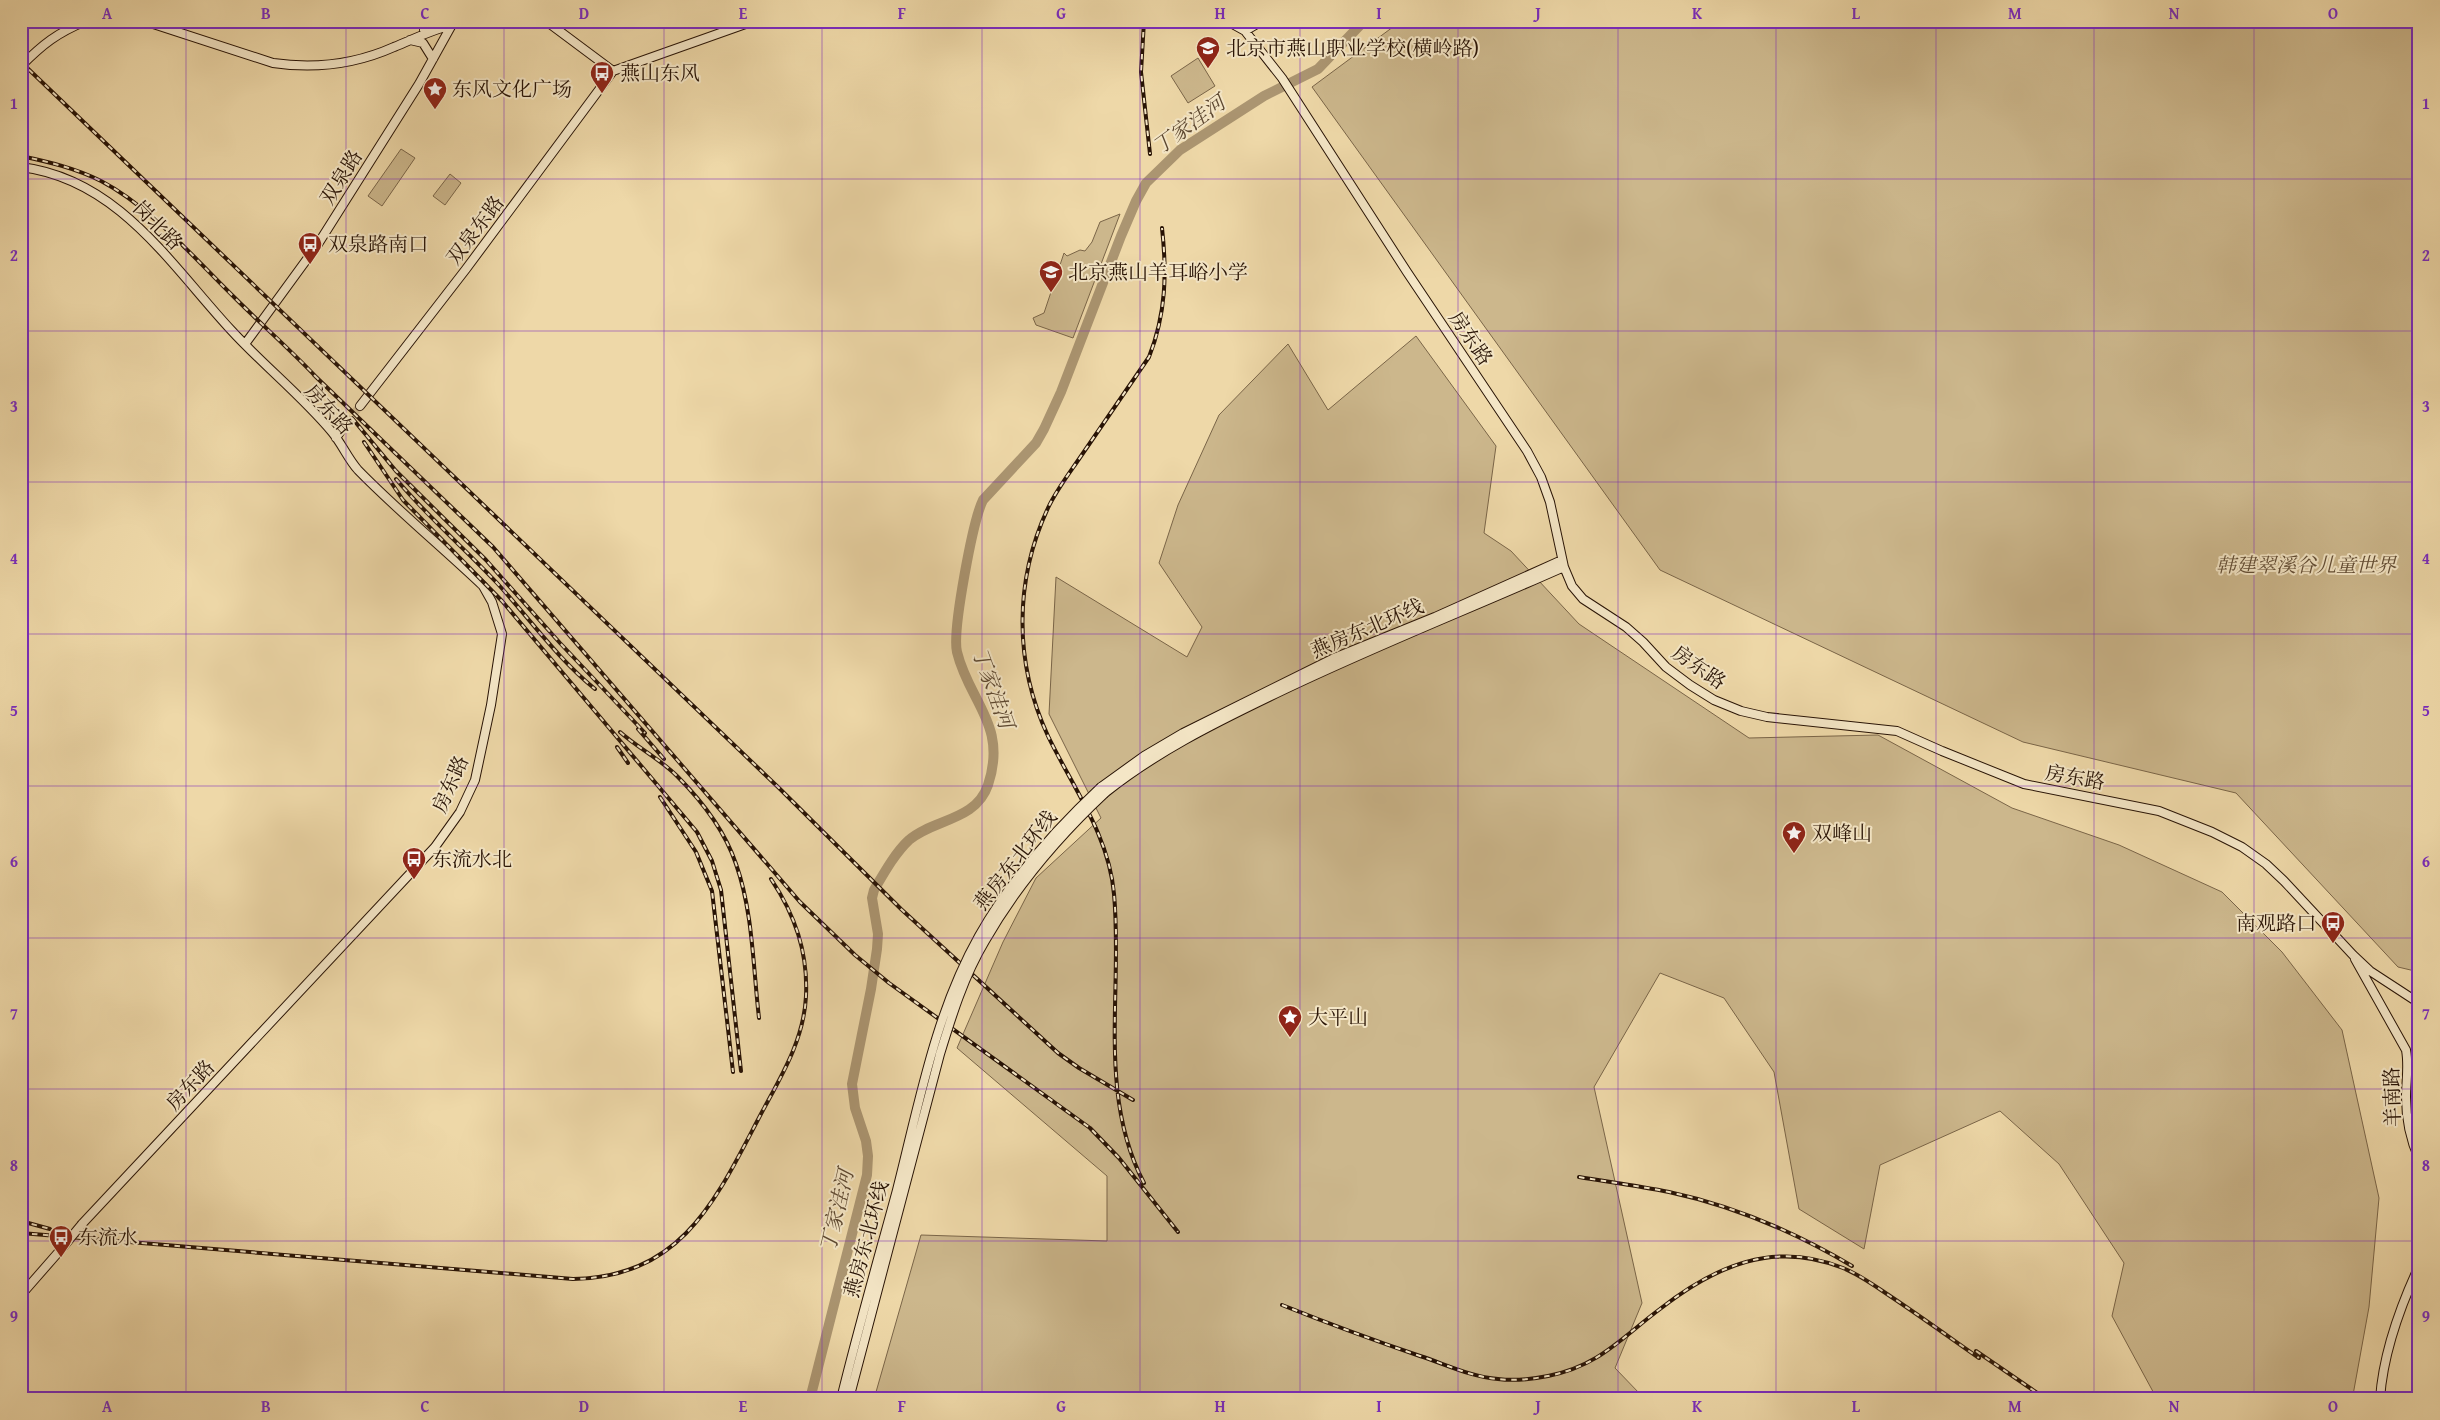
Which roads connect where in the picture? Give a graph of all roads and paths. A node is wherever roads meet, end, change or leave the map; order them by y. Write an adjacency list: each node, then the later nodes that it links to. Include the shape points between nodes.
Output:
1 (86, 21): 12 (main road, via 44,42)
2 (144, 21): 10 (main road, via 291,66 346,62)
3 (435, 21): 10 (main road)
4 (546, 21): 13 (main road)
5 (754, 21): 13 (main road)
6 (1228, 21): 9 (main road, 房东路)
7 (1262, 21): 9 (main road)
8 (453, 23): 10 (main road); 11 (main road, 双泉路)
9 (1245, 31): 19 (main road, 房东路, via 1282,78 1527,451 1550,502)
10 (410, 40): 11 (main road, via 423,43)
11 (433, 59): 15 (main road, 双泉路, via 318,244)
12 (21, 66)
13 (613, 71): 16 (main road, 双泉东路, via 472,262)
14 (21, 167): 15 (main road, 岗北路, via 72,181 103,197 121,211 164,253)
15 (245, 344): 18 (main road, 房东路)
16 (360, 406)
17 (346, 423): 18 (main road)
18 (336, 438): 25 (main road, 房东路, bridge, via 357,468 483,586 492,602 502,634 475,780 460,812 435,847 82,1224)
19 (1563, 564): 20 (main road, 燕房东北环线, via 1347,659 1245,709 1146,762); 21 (main road, 房东路, via 1572,586 1583,599 1626,627 1666,667 1714,700 1741,712 1768,717 1898,731 2024,784 2158,811 2242,846 2284,881)
20 (1103, 790): 26 (main road, 燕房东北环线, bridge, via 1046,841 1026,867 979,935 949,999 916,1111); 27 (main road, 燕房东北环线, bridge, via 1021,886 985,941 956,1003)
21 (2353, 956): 22 (main road, 房东路); 23 (main road, 羊南路, via 2406,1050 2406,1114)
22 (2419, 1003)
23 (2419, 1159)
24 (2419, 1266): 28 (main road, via 2399,1315 2386,1360)
25 (21, 1295)
26 (841, 1399)
27 (849, 1399)
28 (2380, 1399)

